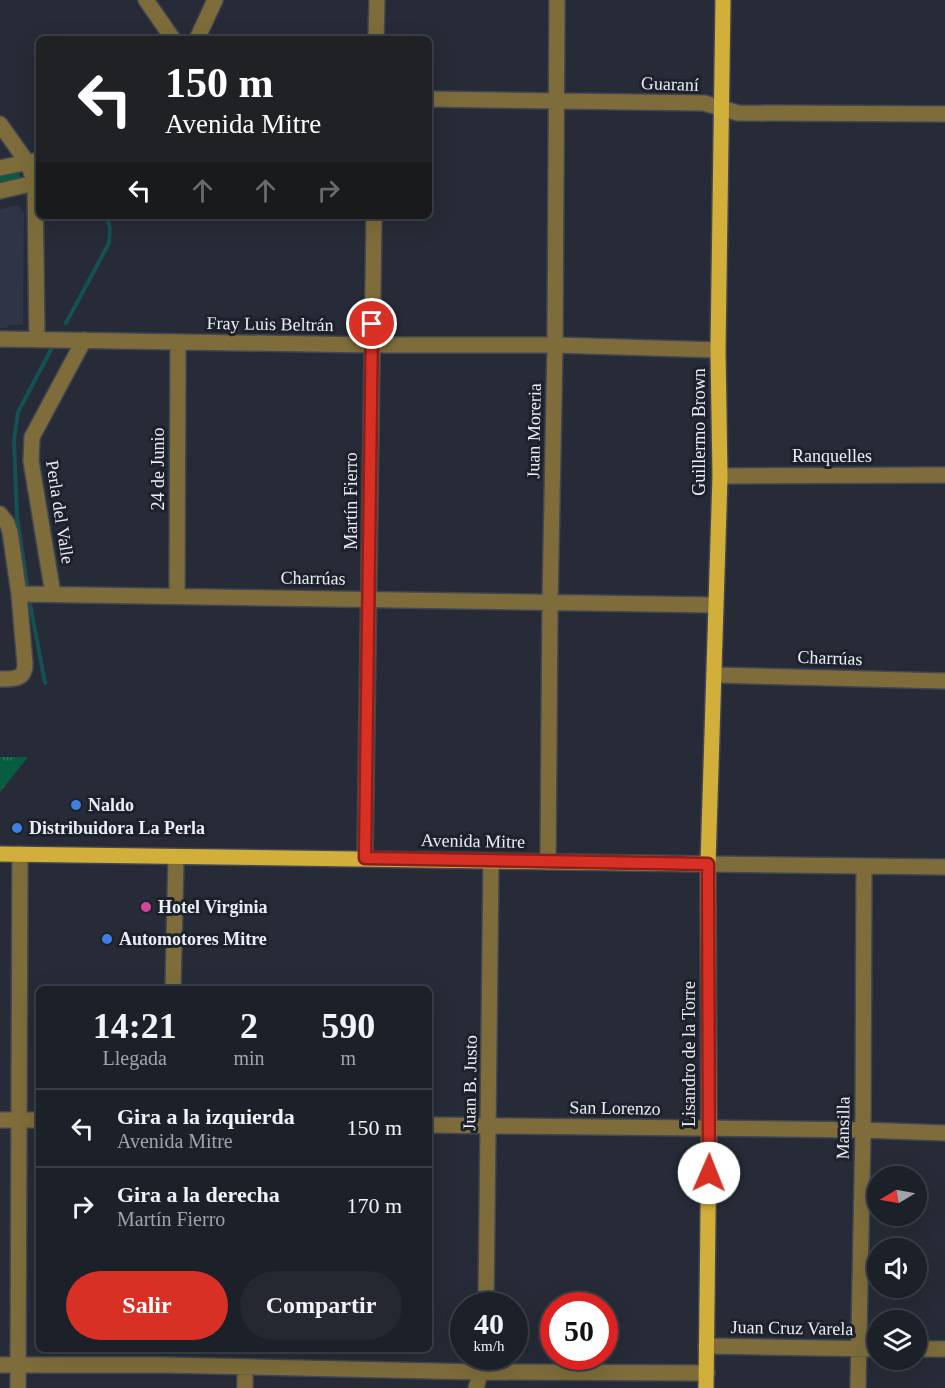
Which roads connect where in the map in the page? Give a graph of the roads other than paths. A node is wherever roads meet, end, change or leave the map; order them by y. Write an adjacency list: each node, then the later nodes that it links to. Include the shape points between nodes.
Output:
1 (146, 0): 6 (street)
2 (215, 0): 7 (street)
3 (376, 0): 8 (street)
4 (557, 0): 10 (street, Juan Moreria)
5 (723, 0): 11 (main road, Guillermo Brown)
6 (171, 36)
7 (198, 36)
8 (376, 36)
9 (432, 99): 10 (street, Guaraní)
10 (556, 101): 11 (street, Guaraní, via 704,104); 26 (street, Juan Moreria)
11 (723, 109): 12 (street, Guaraní, via 738,113); 27 (main road, Guillermo Brown)
12 (945, 114)
13 (0, 124): 14 (street)
14 (33, 161): 15 (street); 16 (street)
15 (0, 168)
16 (36, 177)
17 (36, 182): 18 (street)
18 (0, 191)
19 (37, 219): 22 (street)
20 (374, 219): 25 (street, Martín Fierro)
21 (0, 339): 22 (street, Fray Luis Beltrán)
22 (37, 340): 23 (street, Fray Luis Beltrán)
23 (84, 340): 24 (street, Fray Luis Beltrán); 32 (street, Perla del Valle, via 32,437 31,460)
24 (178, 342): 25 (street, Fray Luis Beltrán); 33 (street, 24 de Junio)
25 (372, 345): 26 (street, Fray Luis Beltrán); 34 (street, Martín Fierro)
26 (555, 345): 27 (street, Fray Luis Beltrán); 35 (street, Juan Moreria)
27 (718, 350): 29 (main road, Guillermo Brown)
28 (945, 475): 29 (street, Ranquelles)
29 (720, 476): 36 (main road, Guillermo Brown)
30 (1, 514): 31 (street, via 10,532)
31 (19, 594): 32 (street, Charrúas); 38 (street, via 25,664 22,676)
32 (47, 594): 33 (street, Charrúas)
33 (177, 596): 34 (street, Charrúas)
34 (370, 598): 35 (street, Charrúas); 43 (street, Martín Fierro)
35 (550, 603): 36 (street, Charrúas); 45 (street, Juan Moreria)
36 (715, 605): 37 (main road, Guillermo Brown)
37 (714, 675): 39 (street, Charrúas); 46 (main road, Guillermo Brown)
38 (0, 679)
39 (945, 681)
40 (0, 854): 41 (main road, Avenida Mitre)
41 (20, 854): 42 (main road, Avenida Mitre); 51 (street)
42 (176, 856): 43 (main road, Avenida Mitre); 49 (street)
43 (365, 858): 44 (main road, Avenida Mitre)
44 (491, 861): 45 (main road, Avenida Mitre); 54 (street, Juan B. Justo)
45 (548, 862): 46 (main road, Avenida Mitre)
46 (708, 864): 48 (street, Avenida Mitre); 55 (main road, Lisandro de la Torre)
47 (945, 867): 48 (street, Avenida Mitre)
48 (864, 868): 56 (street, Mansilla)
49 (173, 986)
50 (0, 1120): 51 (street)
51 (19, 1120): 52 (street); 67 (street)
52 (36, 1120)
53 (432, 1125): 54 (street, San Lorenzo)
54 (489, 1125): 55 (street, San Lorenzo); 58 (street, Juan B. Justo)
55 (709, 1130): 56 (street, San Lorenzo); 59 (main road, Lisandro de la Torre)
56 (863, 1130): 57 (street, San Lorenzo); 60 (street, Mansilla)
57 (945, 1133)
58 (486, 1292)
59 (706, 1346): 60 (street, Juan Cruz Varela); 70 (main road, Lisandro de la Torre)
60 (858, 1349): 61 (street, Juan Cruz Varela); 74 (street, Mansilla)
61 (867, 1349)
62 (927, 1349): 63 (street)
63 (945, 1349)
64 (164, 1352): 66 (street)
65 (0, 1365): 67 (street)
66 (164, 1365): 67 (street); 68 (street)
67 (18, 1366): 71 (street)
68 (245, 1367): 69 (street); 72 (street)
69 (480, 1372): 70 (street); 73 (street)
70 (706, 1380)
71 (18, 1388)
72 (245, 1388)
73 (476, 1388)
74 (858, 1388)

